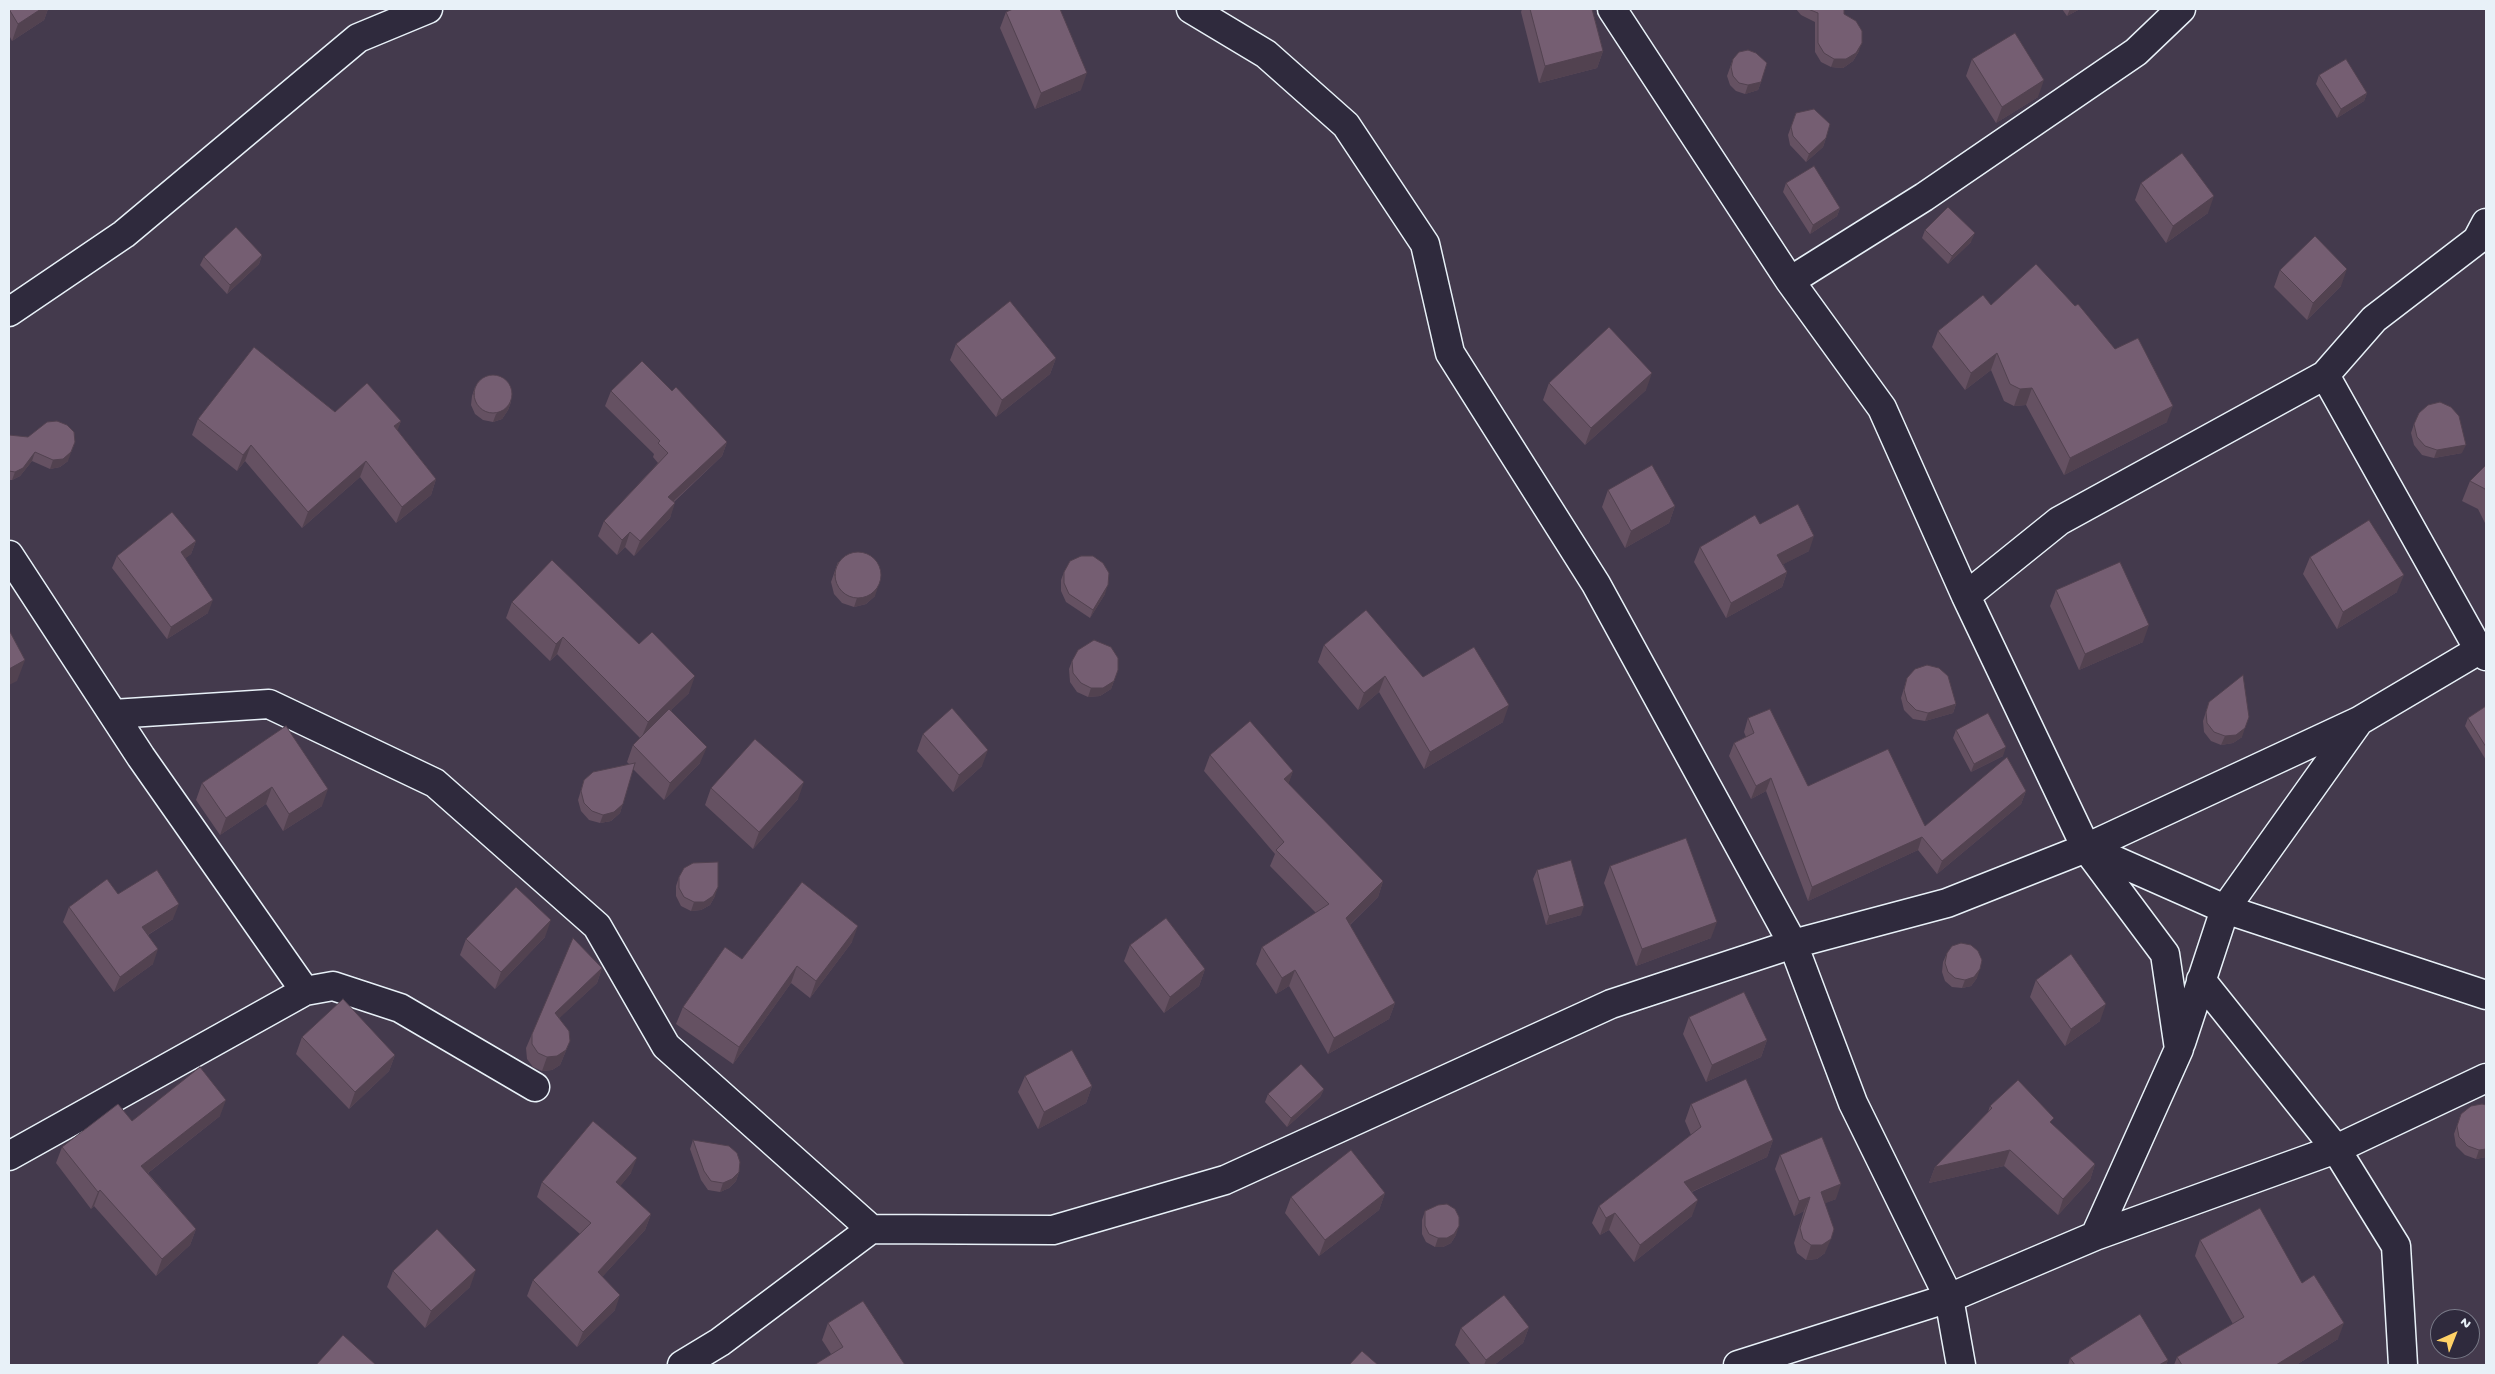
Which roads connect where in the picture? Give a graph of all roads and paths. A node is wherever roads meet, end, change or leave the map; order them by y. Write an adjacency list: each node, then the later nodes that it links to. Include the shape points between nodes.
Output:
1 (428, 9): 7 (street, via 358,38 124,234)
2 (1191, 9): 16 (street, via 1266,54 1346,125 1425,244 1450,353 1596,584)
3 (1612, 9): 6 (street)
4 (2181, 9): 6 (street, via 2136,52 1924,197)
5 (2486, 223): 8 (street, via 2477,240 2374,319)
6 (1790, 281): 10 (street, via 1882,408)
7 (9, 312)
8 (2324, 375): 10 (street, via 2059,521); 11 (street)
9 (9, 554): 12 (street)
10 (1966, 596): 14 (street)
11 (2483, 653): 13 (street)
12 (113, 714): 18 (street); 25 (street, via 269,704 435,783 597,926 666,1046)
13 (2358, 722): 14 (street); 15 (street)
14 (2086, 848): 15 (street); 16 (street, via 1947,903); 20 (street, via 2165,954)
15 (2225, 909): 17 (street); 19 (street)
16 (1792, 944): 25 (street, via 1612,1004 1225,1180 1053,1230); 27 (street, via 1853,1103)
17 (2201, 980): 20 (street); 23 (street)
18 (305, 991): 22 (street, via 333,986 400,1008); 24 (street)
19 (2486, 995)
20 (2179, 1049): 26 (street)
21 (2486, 1078): 23 (street)
22 (535, 1087)
23 (2336, 1149): 26 (street); 31 (street, via 2396,1246)
24 (9, 1156)
25 (871, 1229): 28 (street, via 720,1342)
26 (2095, 1236): 27 (street)
27 (1949, 1298): 29 (street); 30 (street)
28 (682, 1365)
29 (1738, 1365)
30 (1961, 1365)
31 (2403, 1365)

